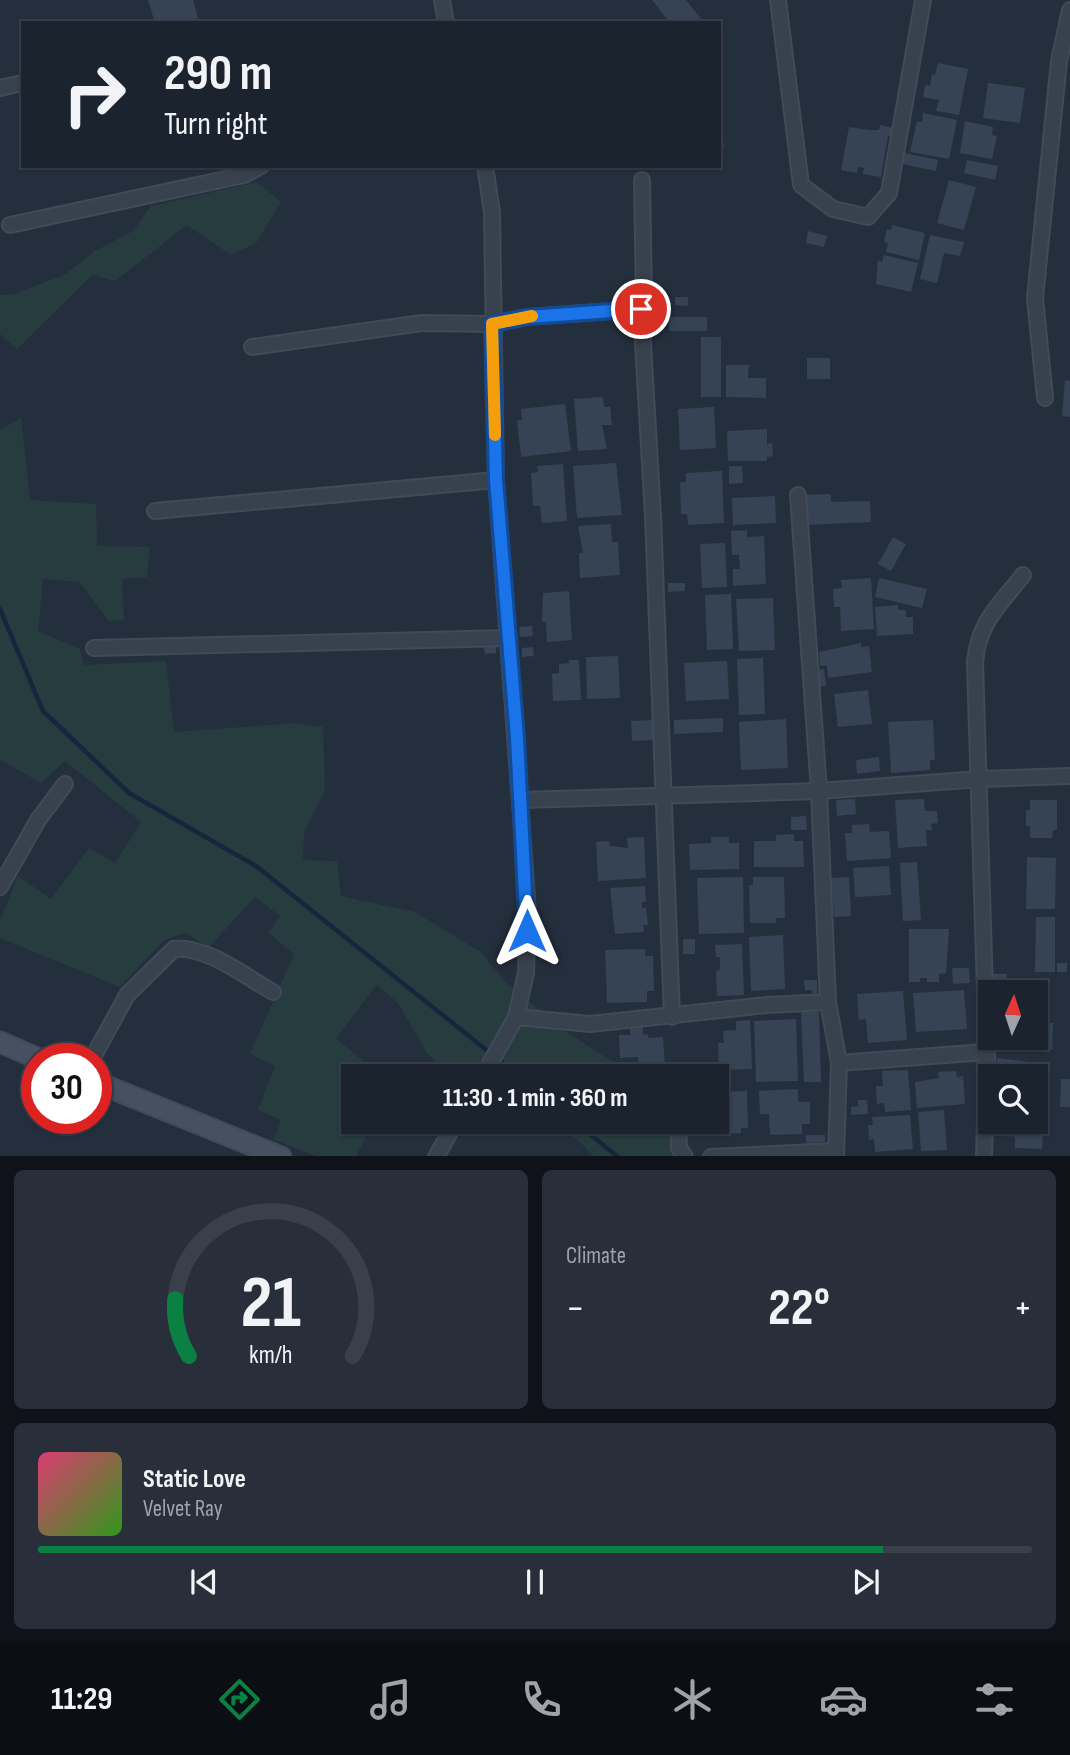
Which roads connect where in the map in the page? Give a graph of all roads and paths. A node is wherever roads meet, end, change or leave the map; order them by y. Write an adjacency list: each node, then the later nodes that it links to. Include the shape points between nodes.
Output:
1 (442, 0): 5 (street)
2 (778, 0): 3 (street, via 801,185 833,209 868,218 889,193)
3 (923, 0)
4 (1070, 10): 15 (street, via 1059,61 1035,298)
5 (445, 21)
6 (21, 83): 7 (street)
7 (0, 88)
8 (258, 168): 11 (street, via 244,176)
9 (485, 168): 13 (street, via 492,212)
10 (642, 180): 12 (street)
11 (10, 225)
12 (641, 309): 13 (street); 26 (street)
13 (492, 324): 14 (street, via 422,323); 16 (street)
14 (253, 347)
15 (1045, 398)
16 (496, 480): 18 (street); 20 (street)
17 (798, 495): 25 (street)
18 (155, 511)
19 (1023, 575): 23 (street, via 985,622 977,642)
20 (509, 638): 21 (street); 27 (street)
21 (94, 648)
22 (1070, 776): 23 (street)
23 (979, 779): 25 (street); 36 (street)
24 (65, 784): 28 (street, via 38,820)
25 (819, 791): 26 (street); 30 (street)
26 (666, 796): 27 (street); 32 (street)
27 (521, 800): 31 (street, via 528,909 526,973)
28 (0, 887)
29 (273, 992): 34 (street, via 205,954 174,949 127,995)
30 (828, 1002): 32 (street); 37 (street)
31 (516, 1017): 32 (street, via 590,1024); 38 (street)
32 (672, 1017)
33 (0, 1042): 35 (street)
34 (101, 1043)
35 (21, 1051)
36 (985, 1052): 37 (street); 47 (street)
37 (839, 1063): 42 (street)
38 (490, 1064)
39 (112, 1088): 43 (street)
40 (449, 1134): 44 (street)
41 (678, 1134): 45 (street)
42 (836, 1154): 46 (street)
43 (279, 1156)
44 (437, 1156)
45 (684, 1156)
46 (753, 1156)
47 (984, 1156)

